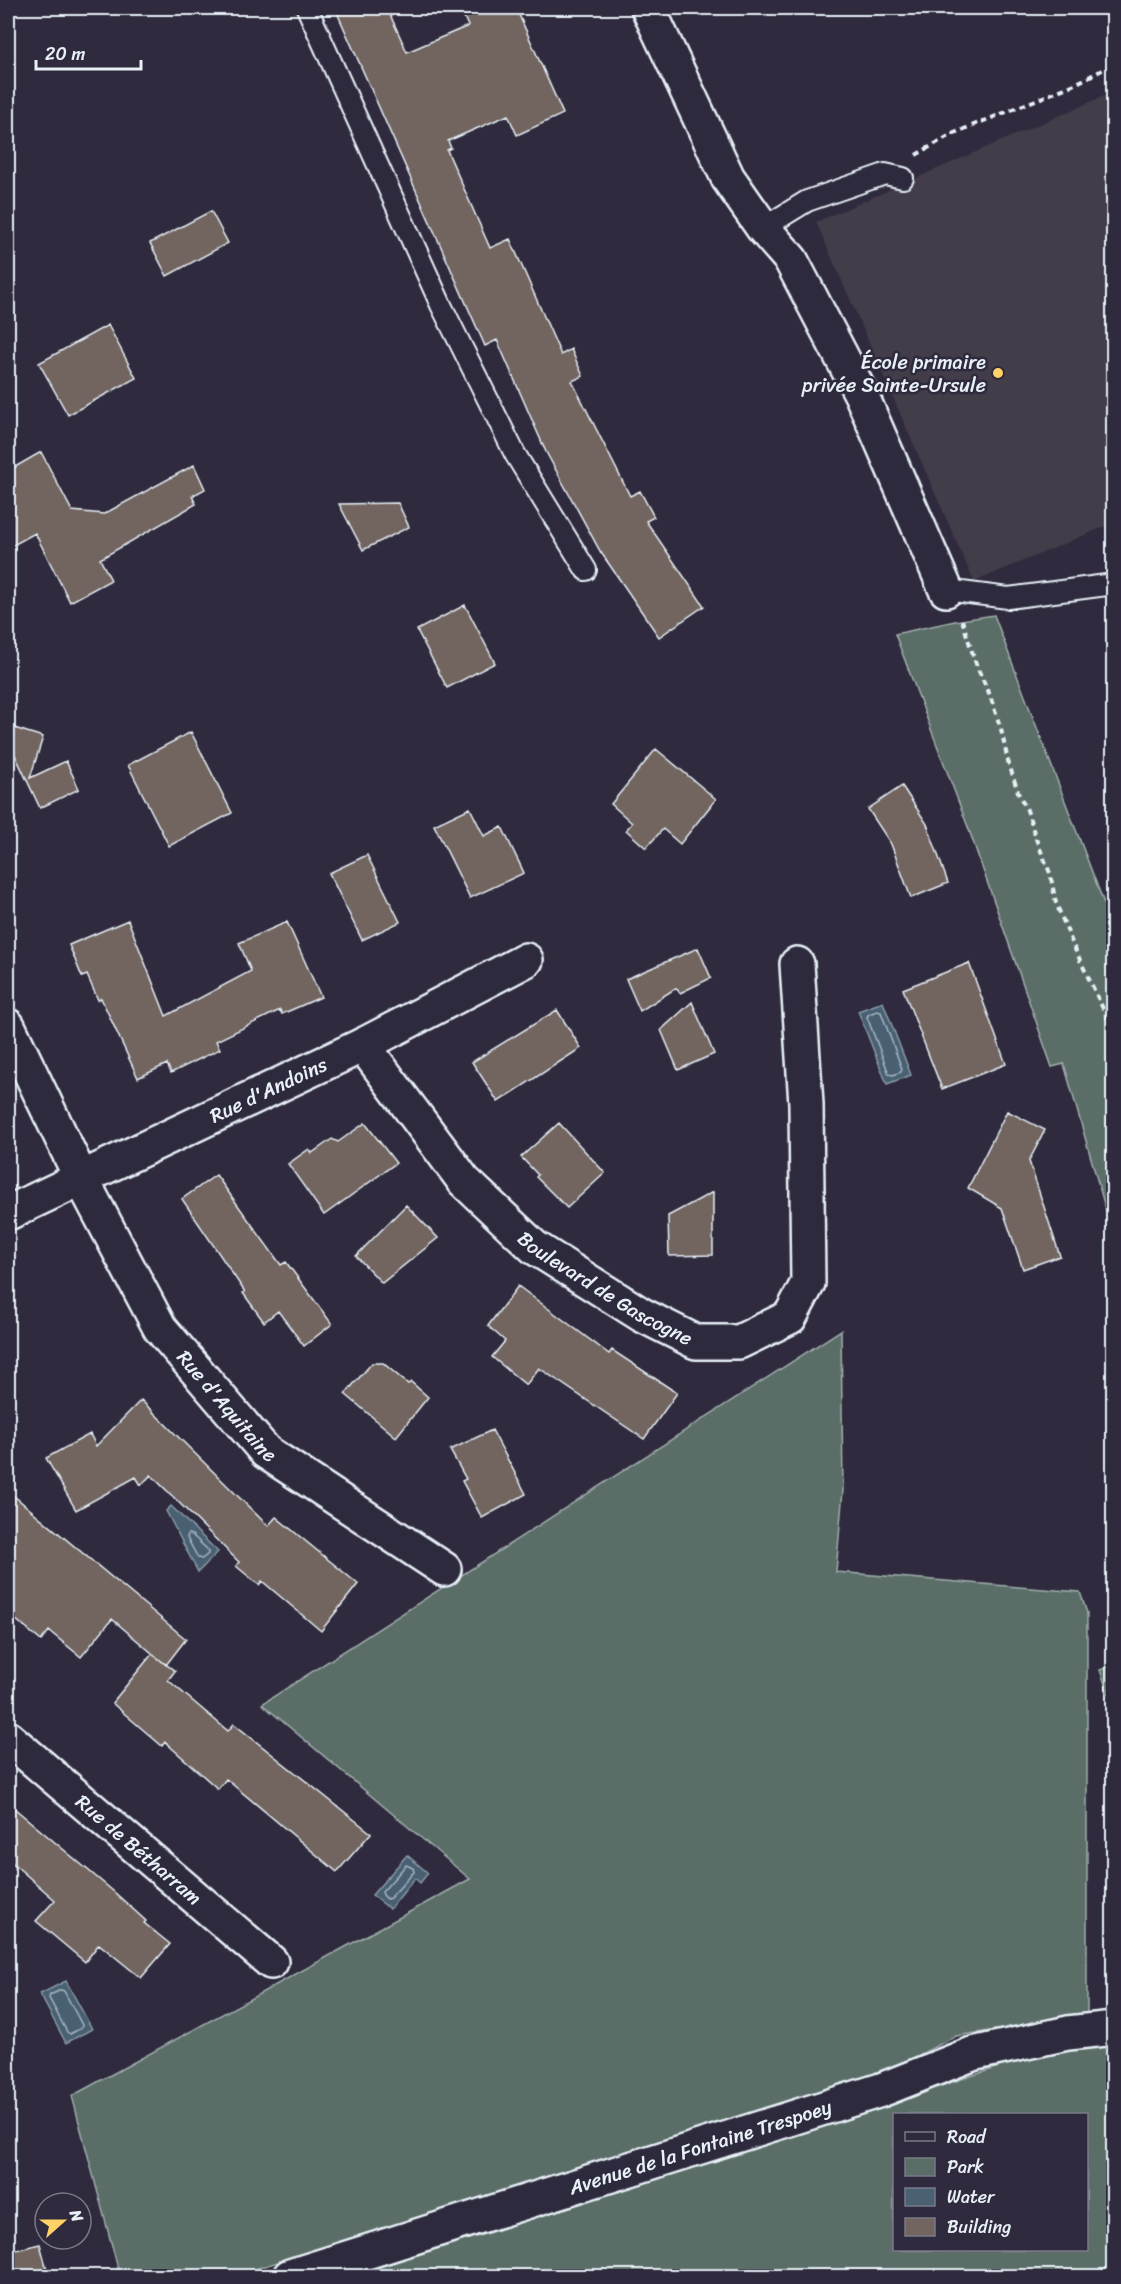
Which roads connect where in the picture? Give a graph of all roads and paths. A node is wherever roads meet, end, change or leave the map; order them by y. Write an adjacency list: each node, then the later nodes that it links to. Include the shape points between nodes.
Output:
1 (307, 8): 6 (lane, via 441,305 515,454)
2 (648, 8): 5 (street, via 728,178)
3 (1113, 64): 4 (path, via 1075,84 952,134)
4 (894, 176): 5 (lane, via 807,201)
5 (764, 228): 8 (street, via 791,260 861,394)
6 (586, 570)
7 (1113, 584): 8 (lane, via 1008,598)
8 (946, 590): 12 (path, via 990,693 1019,795 1050,873 1056,903)
9 (526, 960): 13 (street, Rue d'Andoins)
10 (797, 964): 13 (street, Boulevard de Gascogne, via 806,1104 808,1283 790,1317 739,1342 696,1342 642,1315 534,1247 464,1181)
11 (8, 1026): 14 (street, Rue d'Aquitaine)
12 (1113, 1032)
13 (363, 1045): 14 (street, Rue d'Andoins)
14 (81, 1178): 15 (street, Rue d'Andoins); 16 (street, Rue d'Aquitaine, via 160,1328 266,1452)
15 (8, 1213)
16 (444, 1569)
17 (8, 1738): 18 (street, Rue de Bétharram)
18 (271, 1962)
19 (1113, 2028): 20 (street, Avenue de la Fontaine Trespoey, via 1068,2033 972,2054 881,2090)
20 (290, 2277)

